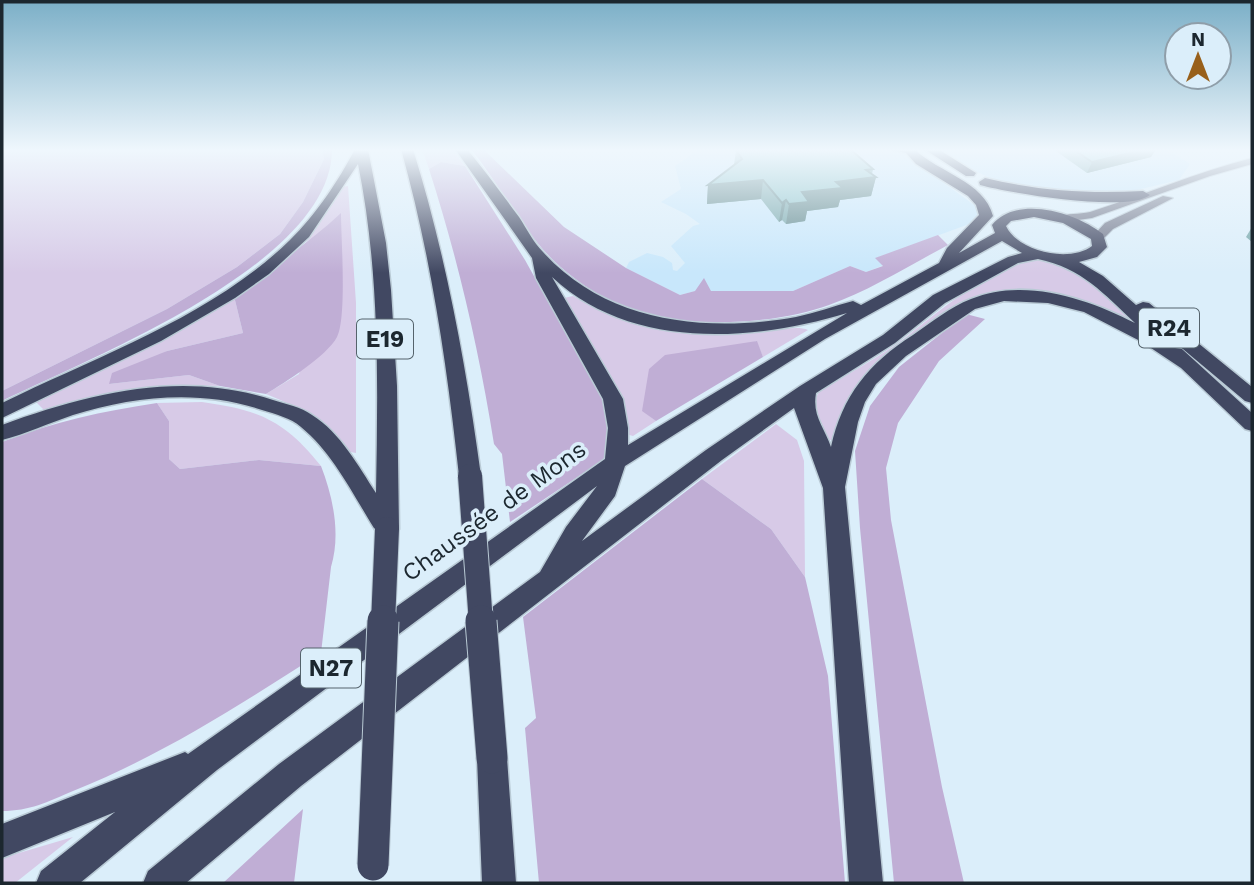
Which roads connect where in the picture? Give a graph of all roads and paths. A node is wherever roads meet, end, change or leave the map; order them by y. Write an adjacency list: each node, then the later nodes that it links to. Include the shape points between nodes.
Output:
1 (334, 190): 25 (highway, via 319,218 293,246 248,281 188,318)
2 (369, 190): 30 (highway, E19, via 377,233 387,377)
3 (418, 190): 37 (highway, E19, bridge, via 444,286 470,476)
4 (491, 190): 18 (highway)
5 (969, 190): 20 (highway, via 983,204 986,216 952,251)
6 (978, 190): 12 (highway, via 998,202)
7 (998, 190): 13 (highway)
8 (1021, 190): 11 (highway, via 1085,199)
9 (1160, 190): 11 (main road)
10 (1185, 190): 15 (main road, via 1109,226)
11 (1143, 195): 13 (main road, via 1088,216)
12 (1007, 217): 13 (highway, via 1034,213); 14 (highway, via 999,225)
13 (1057, 217): 15 (highway)
14 (1003, 236): 16 (highway, R24); 20 (highway, Chaussée de Mons / N27)
15 (1098, 237): 17 (highway, via 1100,247)
16 (1038, 254): 19 (highway, R24); 23 (highway, N27, via 1013,260 939,299 889,339)
17 (1090, 255): 19 (highway, R24); 24 (highway, R24, via 1131,297)
18 (539, 257): 21 (highway, via 579,291 612,310 686,327 752,328); 28 (highway, via 544,278 613,400 618,428)
19 (1062, 258): 22 (highway, R24, via 1097,279)
20 (946, 265): 21 (highway, Chaussée de Mons / N27)
21 (873, 305): 28 (highway, Chaussée de Mons / N27)
22 (1185, 363): 26 (highway, R24); 29 (highway, via 1150,338 1094,309 1037,296 984,299 895,354 856,400)
23 (807, 390): 29 (highway, via 806,418 825,455); 31 (highway, N27)
24 (1252, 397)
25 (2, 411)
26 (1252, 424)
27 (2, 433): 30 (highway, via 114,398 176,391 229,393 307,420 334,450)
28 (616, 462): 31 (highway, via 607,490); 32 (highway, Chaussée de Mons / N27)
29 (834, 488): 38 (highway)
30 (387, 530): 34 (highway, E19, bridge)
31 (547, 580): 36 (highway, N27, via 290,775)
32 (206, 759): 33 (highway); 35 (highway, Chaussée de Mons / N27)
33 (2, 841)
34 (372, 874)
35 (53, 883)
36 (160, 883)
37 (499, 883)
38 (866, 883)

